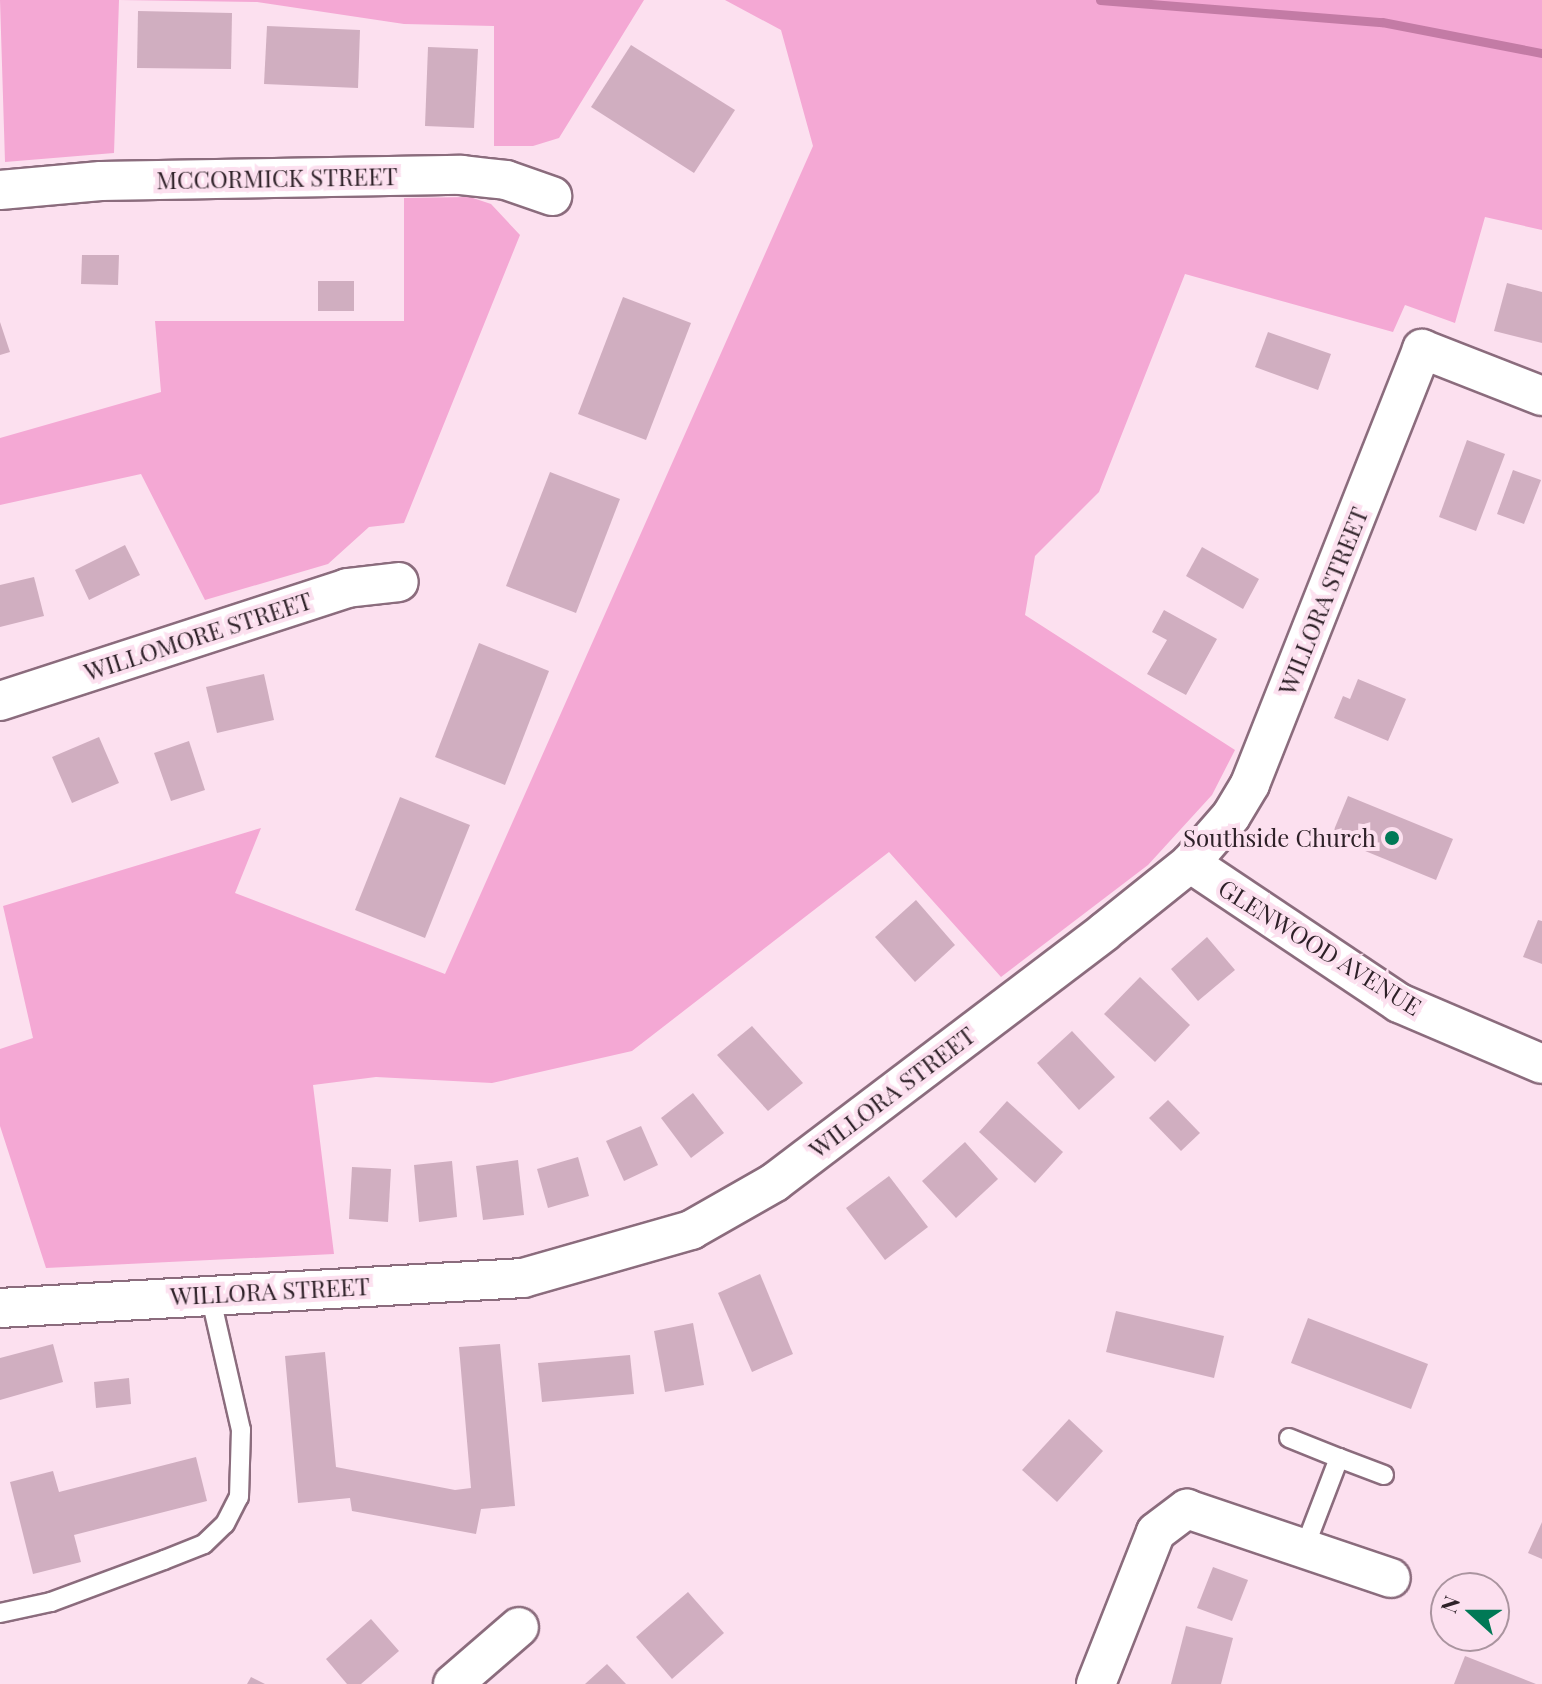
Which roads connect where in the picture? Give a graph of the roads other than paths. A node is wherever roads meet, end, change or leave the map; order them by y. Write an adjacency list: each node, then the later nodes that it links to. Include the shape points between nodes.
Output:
1 (0, 190): 2 (street, MCCORMICK STREET, via 101,181 461,175 506,180)
2 (552, 196)
3 (1542, 396): 6 (street, WILLORA STREET, via 1422,349 1250,784 1231,816)
4 (399, 582): 5 (street, WILLOMORE STREET, via 347,588)
5 (0, 701)
6 (1190, 863): 7 (street, GLENWOOD AVENUE, via 1399,1003); 8 (street, WILLORA STREET, via 775,1182 691,1230 523,1278)
7 (1542, 1064)
8 (210, 1295): 9 (street, WILLORA STREET); 15 (lane, via 241,1430 239,1497 225,1524 204,1544 164,1560 51,1602)
9 (0, 1308)
10 (1289, 1438): 11 (lane)
11 (1339, 1458): 12 (lane); 13 (lane)
12 (1384, 1475)
13 (1304, 1549): 14 (street); 18 (street, via 1187,1509 1156,1532)
14 (1391, 1578)
15 (0, 1613)
16 (519, 1627): 17 (street)
17 (453, 1684)
18 (1096, 1684)

